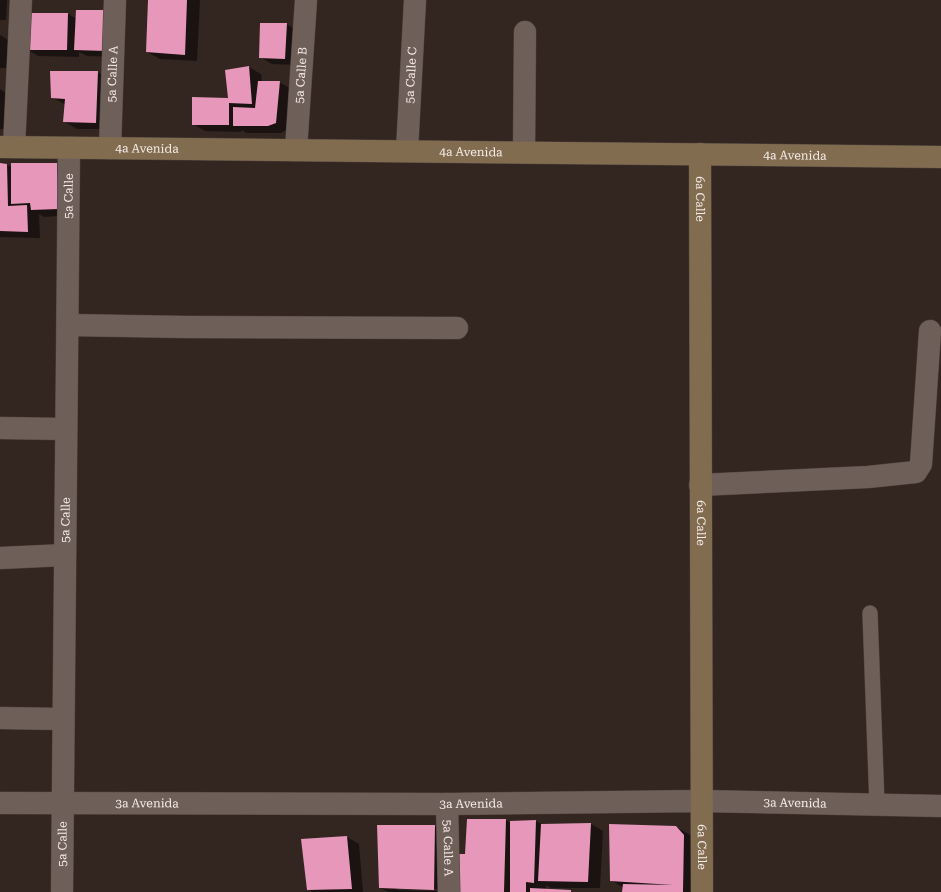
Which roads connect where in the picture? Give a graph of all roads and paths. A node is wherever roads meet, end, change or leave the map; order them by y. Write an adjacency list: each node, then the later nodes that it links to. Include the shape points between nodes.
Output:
1 (21, 0): 6 (street)
2 (115, 0): 8 (street, 5a Calle A)
3 (306, 0): 9 (street, 5a Calle B)
4 (415, 0): 10 (street, 5a Calle C)
5 (525, 32): 11 (street)
6 (7, 147): 7 (street, 4a Avenida)
7 (69, 148): 8 (street, 4a Avenida); 14 (street, 5a Calle)
8 (110, 148): 9 (street, 4a Avenida)
9 (296, 150): 10 (street, 4a Avenida)
10 (406, 151): 11 (street, 4a Avenida)
11 (524, 152): 12 (street, 4a Avenida)
12 (700, 154): 13 (street, 4a Avenida); 19 (street, 6a Calle)
13 (941, 157)
14 (68, 325): 15 (street); 18 (street, 5a Calle)
15 (457, 328)
16 (930, 331): 19 (street, via 921,464 916,472 868,477)
17 (0, 428): 18 (street)
18 (66, 429): 20 (street, 5a Calle)
19 (700, 485): 25 (street, 6a Calle)
20 (65, 555): 21 (street); 24 (street, 5a Calle)
21 (0, 558)
22 (870, 613): 29 (lane)
23 (0, 718): 24 (street)
24 (63, 719): 27 (street, 5a Calle)
25 (701, 801): 28 (street, 3a Avenida); 29 (street, 3a Avenida); 33 (street, 6a Calle)
26 (0, 804): 27 (street, 3a Avenida)
27 (62, 804): 28 (street, 3a Avenida); 31 (street, 5a Calle)
28 (447, 804): 32 (street, 5a Calle A)
29 (877, 805): 30 (street, 3a Avenida)
30 (941, 806)
31 (62, 892)
32 (449, 892)
33 (702, 892)

